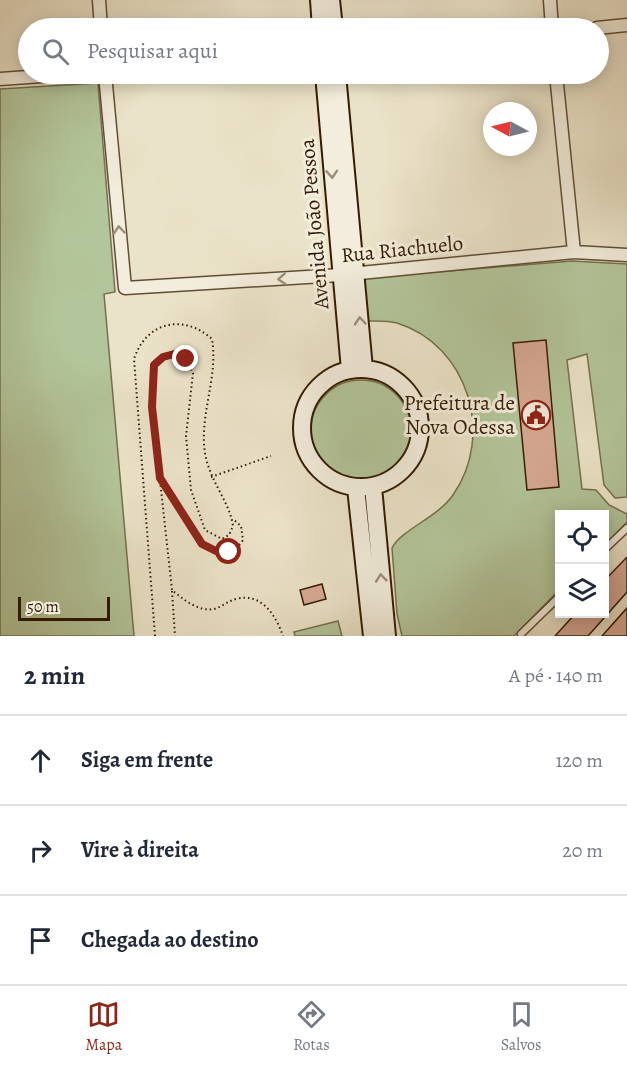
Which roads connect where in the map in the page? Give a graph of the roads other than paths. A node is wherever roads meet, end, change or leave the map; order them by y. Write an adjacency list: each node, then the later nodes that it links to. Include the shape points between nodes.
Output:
1 (99, 0): 5 (street)
2 (318, 0): 6 (main road)
3 (331, 0): 7 (main road)
4 (550, 0): 8 (street)
5 (100, 18)
6 (320, 18)
7 (333, 18)
8 (551, 18)
9 (627, 26): 10 (street)
10 (609, 27)
11 (18, 78): 12 (street)
12 (0, 79)
13 (106, 84): 18 (street, Rua Riachuelo, one-way to 13, via 125,288)
14 (332, 84): 18 (main road, Avenida João Pessoa)
15 (557, 84): 16 (street)
16 (574, 252): 17 (street, Rua Riachuelo); 18 (street, Rua Riachuelo)
17 (627, 255)
18 (348, 274): 19 (main road, Avenida João Pessoa)
19 (357, 369): 20 (main road, via 327,379 315,390 307,404 302,428 303,444 314,465 333,481); 20 (main road, via 382,372 404,387 417,410 420,427 417,447 407,465 392,479)
20 (364, 487): 25 (main road); 26 (main road, one-way to 20)
21 (627, 528): 22 (lane)
22 (609, 545)
23 (555, 601): 24 (lane)
24 (521, 634)
25 (372, 636)
26 (387, 636)

